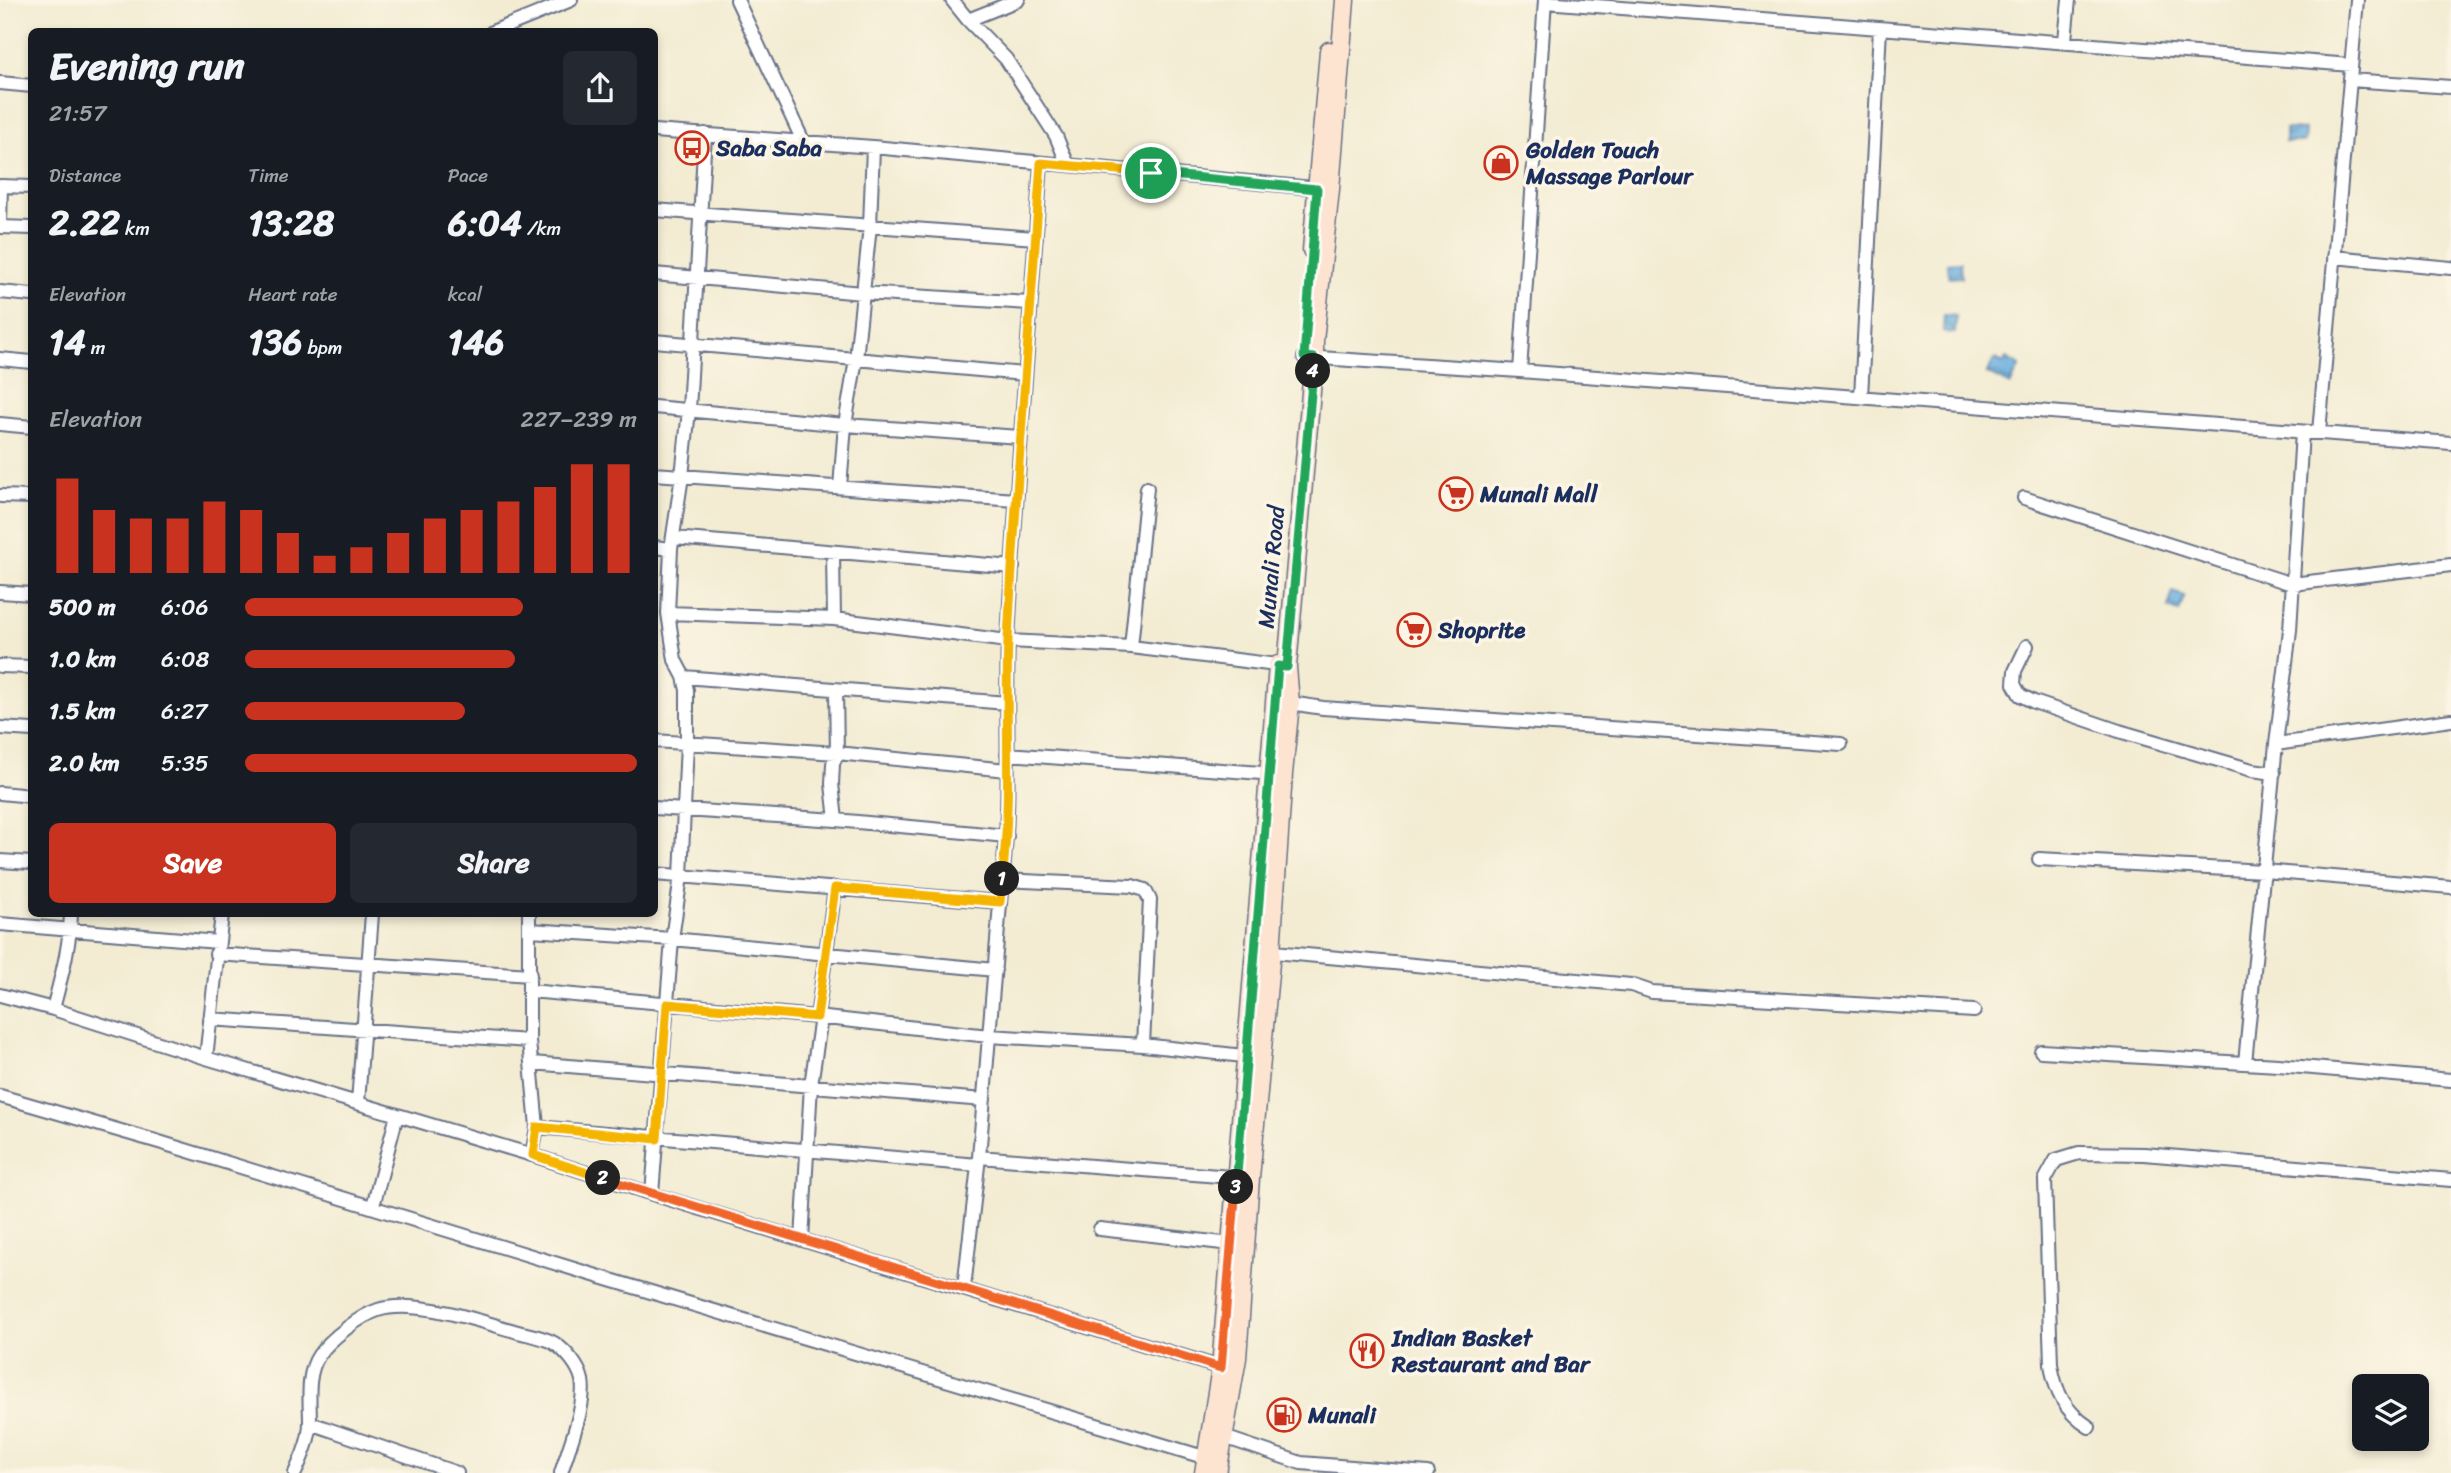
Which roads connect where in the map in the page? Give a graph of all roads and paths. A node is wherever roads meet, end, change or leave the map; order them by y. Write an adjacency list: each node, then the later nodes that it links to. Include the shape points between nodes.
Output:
1 (571, 0): 11 (street)
2 (737, 0): 21 (street)
3 (953, 0): 10 (street)
4 (1018, 0): 10 (street)
5 (1334, 0): 27 (main road, Munali Road)
6 (1345, 0): 27 (main road, Munali Road)
7 (2069, 0): 13 (street)
8 (2357, 0): 14 (street)
9 (1545, 1): 12 (street); 48 (street)
10 (968, 20): 24 (street, via 1006,59 1056,136)
11 (502, 28)
12 (1880, 28): 13 (street); 50 (street)
13 (2065, 40): 14 (street)
14 (2351, 65): 15 (street)
15 (2350, 80): 18 (street); 34 (street)
16 (0, 83): 17 (street)
17 (28, 86)
18 (2451, 87)
19 (658, 131): 20 (street)
20 (705, 134): 21 (street); 29 (street)
21 (803, 141): 22 (street)
22 (873, 146): 23 (street); 31 (street)
23 (1041, 163): 24 (street); 33 (street)
24 (1068, 165): 27 (street)
25 (0, 186): 26 (street); 30 (street)
26 (28, 187)
27 (1324, 189): 44 (main road, Munali Road, via 1314,341)
28 (658, 210): 29 (street)
29 (699, 215): 31 (street); 37 (street)
30 (0, 226): 32 (street)
31 (870, 226): 33 (street); 39 (street)
32 (28, 228)
33 (1036, 238): 41 (street)
34 (2334, 257): 35 (street); 57 (street)
35 (2451, 268)
36 (658, 274): 37 (street)
37 (698, 277): 39 (street); 43 (street)
38 (0, 292): 40 (street)
39 (862, 293): 41 (street); 46 (street)
40 (28, 295)
41 (1030, 303): 49 (street)
42 (658, 341): 43 (street)
43 (693, 344): 46 (street); 52 (street)
44 (1309, 357): 48 (street); 82 (main road, Munali Road)
45 (0, 359): 47 (street)
46 (856, 359): 49 (street); 54 (street)
47 (28, 362)
48 (1520, 371): 50 (street)
49 (1024, 373): 58 (street)
50 (1861, 397): 56 (street)
51 (658, 407): 52 (street)
52 (689, 410): 54 (street); 61 (street)
53 (0, 424): 55 (street)
54 (845, 425): 58 (street); 62 (street)
55 (28, 427)
56 (2302, 432): 57 (street); 73 (street)
57 (2319, 432): 59 (street)
58 (1020, 437): 67 (street)
59 (2451, 443)
60 (658, 474): 61 (street)
61 (682, 476): 62 (street); 68 (street)
62 (840, 487): 67 (street)
63 (1147, 488): 80 (street)
64 (0, 496): 65 (street)
65 (28, 497)
66 (2024, 498): 73 (street)
67 (1016, 500): 72 (street)
68 (673, 543): 69 (street); 70 (street); 76 (street)
69 (658, 546)
70 (833, 554): 72 (street); 77 (street)
71 (2451, 565): 73 (street)
72 (1013, 567): 78 (street)
73 (2292, 584): 94 (street)
74 (0, 592): 75 (street)
75 (28, 594)
76 (668, 612): 77 (street); 84 (street, via 674,660)
77 (834, 619): 78 (street)
78 (1008, 641): 80 (street); 86 (street)
79 (2027, 646): 98 (street, via 2015,671 2014,684 2020,695 2119,731)
80 (1131, 648): 82 (street)
81 (0, 666): 83 (street)
82 (1282, 666): 87 (main road, Munali Road); 99 (main road, Munali Road)
83 (28, 667)
84 (684, 677): 85 (street); 92 (street)
85 (836, 690): 86 (street); 95 (street)
86 (1007, 703): 96 (street)
87 (1290, 703): 93 (street); 99 (main road, Munali Road)
88 (2451, 720): 94 (street)
89 (0, 727): 90 (street)
90 (28, 730)
91 (658, 741): 92 (street)
92 (687, 743): 95 (street); 103 (street)
93 (1841, 744)
94 (2276, 744): 98 (street)
95 (837, 753): 97 (street); 104 (street, via 832,784)
96 (1007, 754): 97 (street); 99 (street)
97 (1007, 770): 105 (street)
98 (2274, 773): 109 (street)
99 (1276, 774): 125 (main road, Munali Road)
100 (0, 793): 101 (street)
101 (28, 796)
102 (658, 808): 103 (street)
103 (684, 811): 104 (street); 111 (street)
104 (836, 820): 105 (street)
105 (1007, 836): 112 (street)
106 (2039, 859): 109 (street)
107 (0, 861): 108 (street)
108 (28, 863)
109 (2264, 871): 113 (street); 145 (street)
110 (658, 874): 111 (street)
111 (681, 876): 114 (street); 123 (street)
112 (1002, 880): 115 (street); 140 (street, via 1144,890 1150,900)
113 (2451, 887)
114 (835, 888): 115 (street); 126 (street)
115 (1000, 902): 128 (street)
116 (71, 917): 121 (street)
117 (222, 917): 124 (street)
118 (372, 917): 127 (street)
119 (529, 917): 122 (street)
120 (0, 924): 121 (street)
121 (71, 930): 124 (street); 133 (street)
122 (530, 930): 123 (street); 129 (street)
123 (672, 939): 126 (street); 132 (street)
124 (217, 948): 127 (street); 136 (street)
125 (1263, 951): 134 (street, via 1631,985 1651,992); 142 (main road, Munali Road)
126 (826, 954): 128 (street); 135 (street)
127 (367, 965): 129 (street); 137 (street)
128 (995, 970): 138 (street)
129 (530, 975): 130 (street)
130 (530, 991): 132 (street); 139 (street)
131 (0, 995): 133 (street)
132 (667, 1004): 135 (street); 146 (street)
133 (53, 1009): 143 (street)
134 (1975, 1011)
135 (819, 1017): 138 (street); 148 (street)
136 (210, 1019): 137 (street); 143 (street)
137 (363, 1030): 139 (street); 151 (street)
138 (989, 1036): 140 (street); 150 (street)
139 (529, 1041): 144 (street)
140 (1143, 1045): 142 (street)
141 (2041, 1051): 145 (street)
142 (1254, 1057): 158 (main road, Munali Road)
143 (206, 1059): 151 (street)
144 (532, 1063): 146 (street); 153 (street)
145 (2245, 1063): 147 (street)
146 (662, 1073): 148 (street); 154 (street)
147 (2451, 1080)
148 (811, 1085): 150 (street); 155 (street)
149 (0, 1096): 161 (street)
150 (984, 1100): 157 (street)
151 (358, 1103): 152 (street)
152 (397, 1115): 156 (street); 161 (street)
153 (537, 1127): 154 (street); 156 (street)
154 (657, 1139): 155 (street); 160 (street)
155 (808, 1151): 157 (street); 163 (street)
156 (533, 1155): 160 (street)
157 (979, 1161): 158 (street); 165 (street)
158 (1243, 1178): 164 (main road, Munali Road); 166 (main road, Munali Road)
159 (2451, 1180): 168 (street, via 2144,1154 2079,1153 2056,1160 2045,1180 2051,1364 2060,1397)
160 (652, 1194): 163 (street)
161 (373, 1206): 170 (street)
162 (1100, 1229): 164 (street)
163 (802, 1240): 165 (street)
164 (1231, 1244): 166 (main road, Munali Road)
165 (964, 1289): 166 (street)
166 (1228, 1370): 169 (main road, Munali Road)
167 (310, 1423): 171 (street); 172 (street); 173 (street, via 310,1380 318,1356 331,1342 380,1309 443,1311 553,1342 575,1364 583,1381 581,1405)
168 (2089, 1427)
169 (1217, 1435): 170 (main road, Munali Road); 174 (street, via 1301,1462)
170 (1209, 1469)
171 (295, 1473)
172 (457, 1473)
173 (561, 1473)
174 (1428, 1473)

